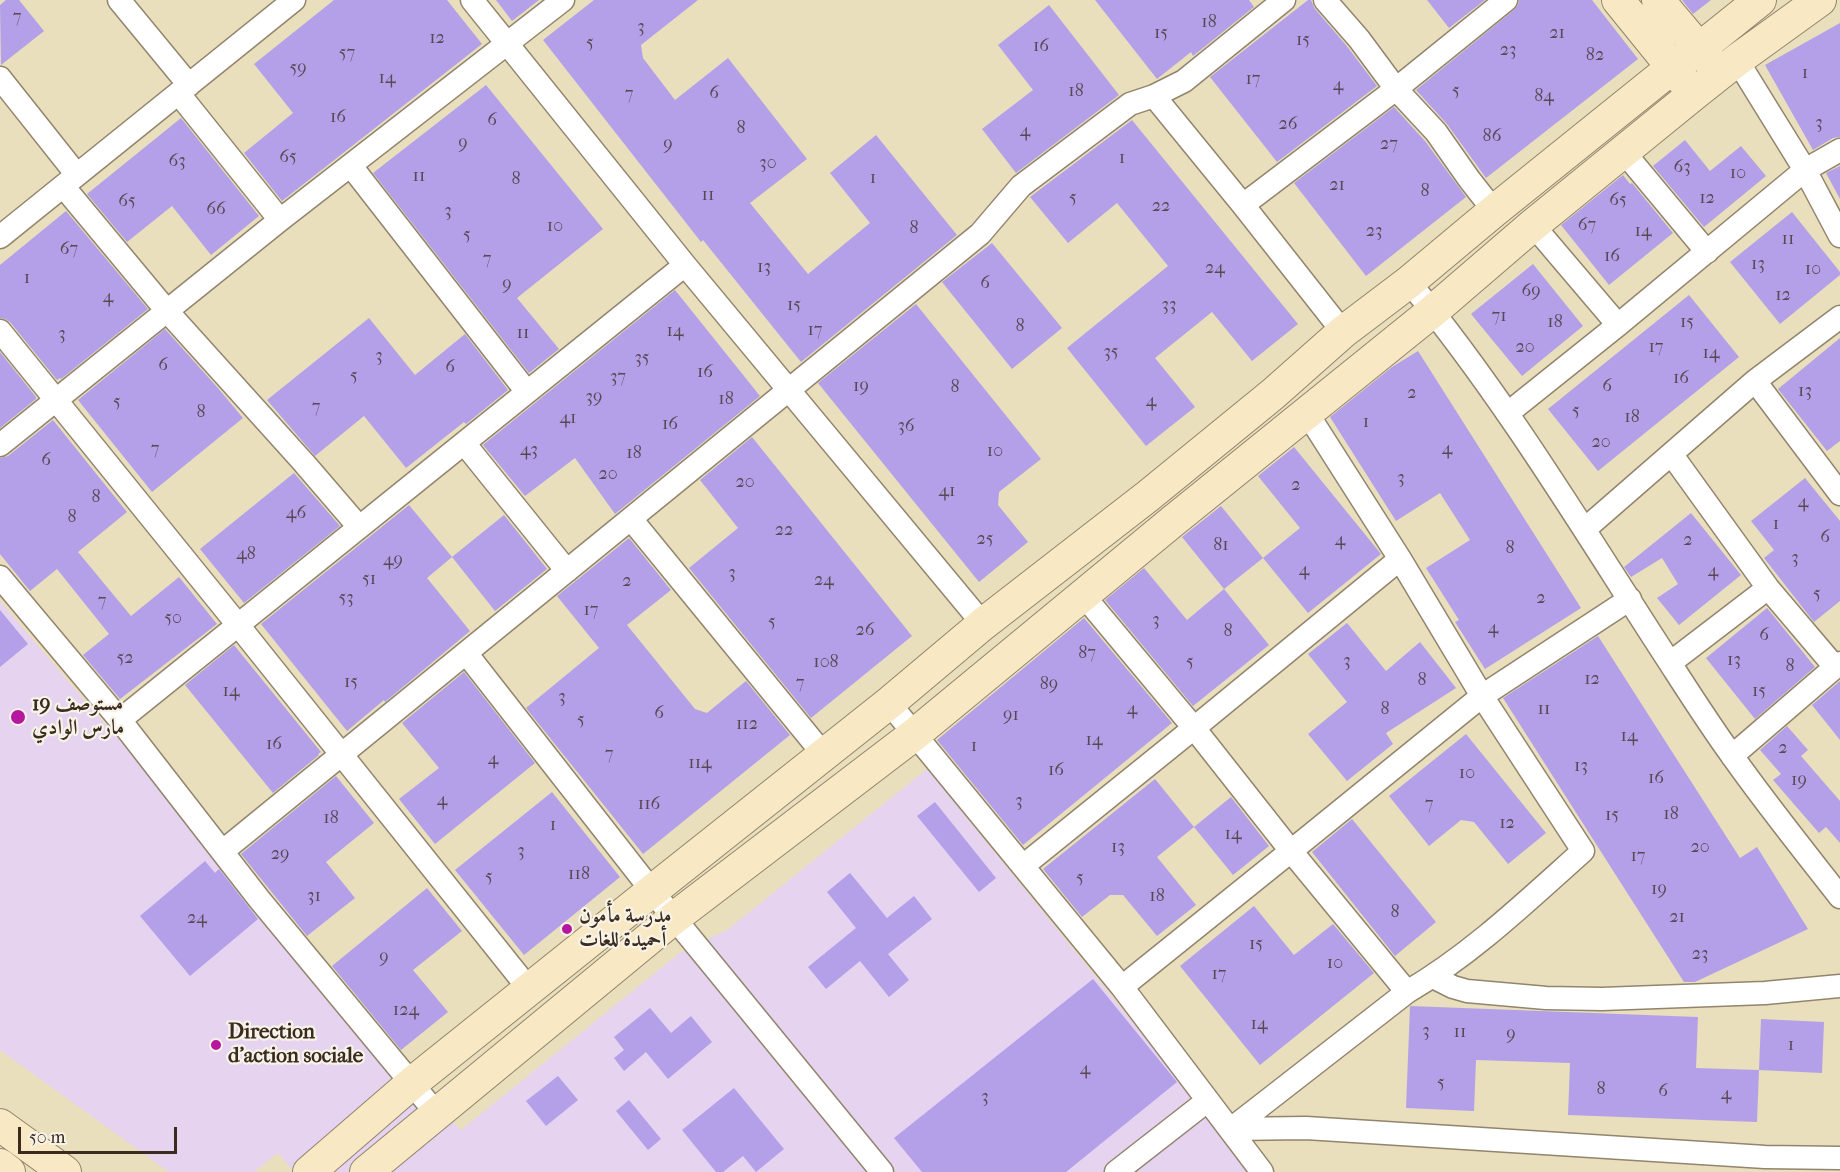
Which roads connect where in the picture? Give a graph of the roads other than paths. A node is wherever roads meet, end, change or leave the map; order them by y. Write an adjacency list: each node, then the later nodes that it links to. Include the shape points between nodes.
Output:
1 (119, 0): 19 (street)
2 (294, 0): 12 (street)
3 (472, 0): 13 (street)
4 (563, 0): 13 (street)
5 (1325, 0): 18 (street)
6 (1506, 0): 18 (street)
7 (1618, 0): 15 (street)
8 (1658, 0): 14 (street)
9 (1760, 0): 14 (street)
10 (1820, 0): 16 (street)
11 (1272, 4): 21 (street, via 1184,81)
12 (266, 8): 19 (street)
13 (507, 44): 24 (street); 34 (street)
14 (1700, 49): 15 (street); 16 (street)
15 (1673, 67): 20 (street); 28 (street)
16 (1729, 67): 20 (street); 25 (street)
17 (0, 78): 26 (street)
18 (1396, 88): 27 (street); 28 (street, via 1436,132)
19 (184, 90): 26 (street); 29 (street)
20 (1694, 94): 23 (street)
21 (1154, 96): 27 (street); 43 (street, via 1130,104 1021,186 980,234)
22 (1840, 150): 25 (street)
23 (1623, 151): 30 (street); 33 (street)
24 (351, 166): 29 (street); 44 (street)
25 (1805, 170): 31 (street); 33 (street)
26 (70, 181): 32 (street); 36 (street)
27 (1244, 205): 41 (street)
28 (1494, 211): 35 (street)
29 (280, 220): 36 (street)
30 (1533, 225): 37 (street); 39 (street)
31 (1840, 236)
32 (0, 237)
33 (1707, 252): 39 (street)
34 (685, 265): 43 (street); 44 (street)
35 (1409, 282): 37 (street); 41 (street)
36 (167, 311): 45 (street); 53 (street)
37 (1433, 311): 46 (street); 47 (street)
38 (1840, 317): 42 (street)
39 (1618, 325): 47 (street)
40 (0, 331): 45 (street)
41 (1343, 332): 61 (street, via 1157,489)
42 (1755, 381): 50 (street); 51 (street)
43 (789, 390): 52 (street); 61 (street)
44 (527, 392): 48 (street)
45 (56, 400): 49 (street); 62 (street)
46 (1306, 413): 55 (street); 59 (street)
47 (1508, 413): 54 (street)
48 (464, 444): 53 (street); 56 (street)
49 (0, 445)
50 (1672, 455): 54 (street); 58 (street)
51 (1840, 494)
52 (631, 519): 56 (street); 72 (street)
53 (359, 527): 62 (street)
54 (1585, 529): 60 (street)
55 (1400, 559): 66 (street); 69 (street)
56 (567, 570): 63 (street)
57 (0, 578): 68 (street)
58 (1768, 588): 64 (street); 65 (street)
59 (1084, 596): 69 (street); 70 (street)
60 (1630, 599): 64 (street); 66 (street)
61 (983, 624): 67 (street)
62 (238, 625): 68 (street); 71 (street)
63 (466, 653): 71 (street); 77 (street)
64 (1670, 663): 73 (street)
65 (1838, 665): 73 (street)
66 (1482, 696): 75 (street); 80 (street, via 1583,851 1495,929)
67 (889, 703): 70 (street); 72 (street)
68 (120, 720): 74 (street)
69 (1194, 728): 75 (street); 76 (street)
70 (915, 734): 76 (street); 79 (street)
71 (342, 754): 74 (street); 83 (street)
72 (824, 755): 77 (street)
73 (1732, 756): 78 (street)
74 (223, 851): 85 (street)
75 (1291, 851): 82 (street); 84 (street)
76 (1023, 866): 82 (street)
77 (652, 891): 79 (street); 83 (street)
78 (1840, 897)
79 (674, 918): 87 (street); 96 (street)
80 (1433, 977): 81 (street, via 1467,991 1546,998 1765,993); 84 (street)
81 (1840, 986)
82 (1122, 987): 86 (street)
83 (529, 989): 85 (street)
84 (1407, 992): 89 (street)
85 (412, 1083): 87 (street); 94 (street)
86 (1207, 1101): 89 (street); 97 (street)
87 (437, 1114): 95 (street)
88 (0, 1125): 93 (street)
89 (1231, 1129): 90 (street, via 1306,1128 1765,1157); 98 (street)
90 (1840, 1158)
91 (0, 1166): 92 (street)
92 (9, 1172)
93 (65, 1172)
94 (309, 1172)
95 (366, 1172)
96 (882, 1172)
97 (1116, 1172)
98 (1262, 1172)

